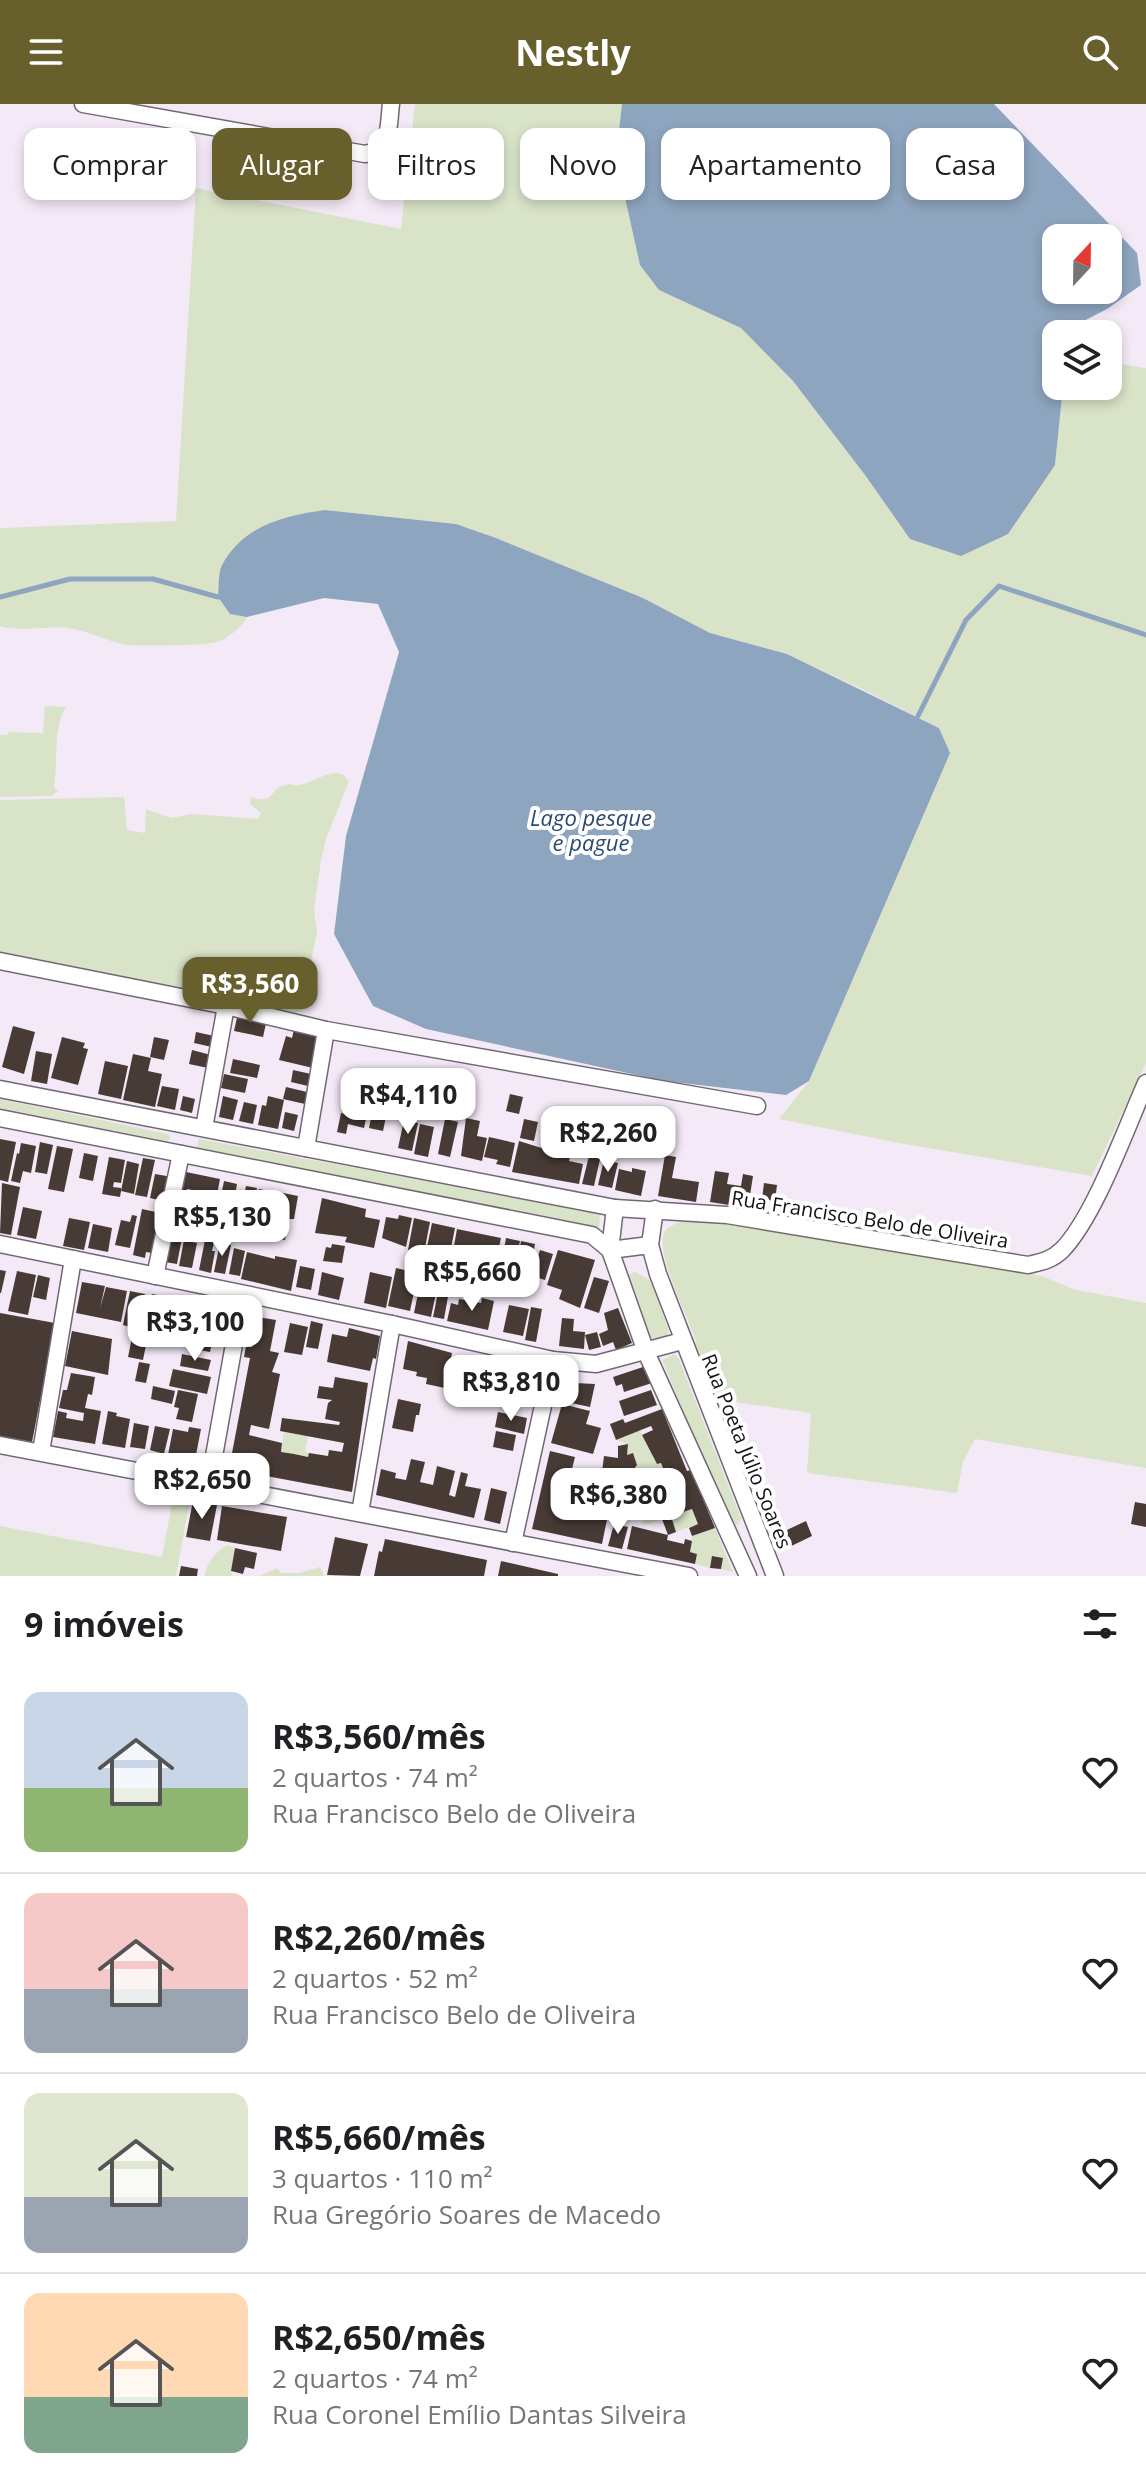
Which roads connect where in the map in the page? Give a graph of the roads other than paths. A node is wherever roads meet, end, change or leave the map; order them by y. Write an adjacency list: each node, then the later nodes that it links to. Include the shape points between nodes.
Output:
1 (88, 104): 2 (street, via 365,154 383,146)
2 (391, 104)
3 (0, 961): 4 (street)
4 (226, 1006): 5 (street); 11 (street)
5 (326, 1030): 8 (street); 12 (street)
6 (1146, 1083): 15 (street, Rua Francisco Belo de Oliveira, via 1082,1221 1061,1251 1046,1262 1028,1265 727,1215)
7 (0, 1089): 10 (street, Rua Francisco Belo de Oliveira)
8 (757, 1106)
9 (0, 1118): 13 (street)
10 (174, 1123): 11 (street, Rua Francisco Belo de Oliveira); 13 (street)
11 (200, 1128): 12 (street, Rua Francisco Belo de Oliveira); 13 (street)
12 (306, 1148): 14 (street, Rua Francisco Belo de Oliveira)
13 (180, 1154): 18 (street, via 592,1235); 20 (street)
14 (615, 1208): 15 (street, Rua Francisco Belo de Oliveira); 18 (street)
15 (655, 1209): 17 (street, Rua Poeta Júlio Soares)
16 (0, 1244): 19 (street, Rua Poeta Júlio Soares)
17 (650, 1245): 18 (street); 23 (street, Rua Poeta Júlio Soares)
18 (610, 1250): 24 (street)
19 (73, 1259): 20 (street, Rua Poeta Júlio Soares); 27 (street)
20 (155, 1276): 21 (street, Rua Poeta Júlio Soares)
21 (243, 1294): 22 (street, Rua Poeta Júlio Soares); 28 (street)
22 (392, 1324): 25 (street, Rua Poeta Júlio Soares); 29 (street)
23 (682, 1341): 24 (street, Rua Poeta Júlio Soares); 33 (street, Rua Poeta Júlio Soares)
24 (646, 1352): 25 (street, Rua Poeta Júlio Soares, via 596,1364); 32 (street)
25 (553, 1360): 30 (street)
26 (0, 1445): 27 (street)
27 (41, 1452): 28 (street)
28 (209, 1484): 29 (street)
29 (360, 1513): 30 (street)
30 (513, 1543): 31 (street)
31 (689, 1576)
32 (748, 1576)
33 (775, 1576)

